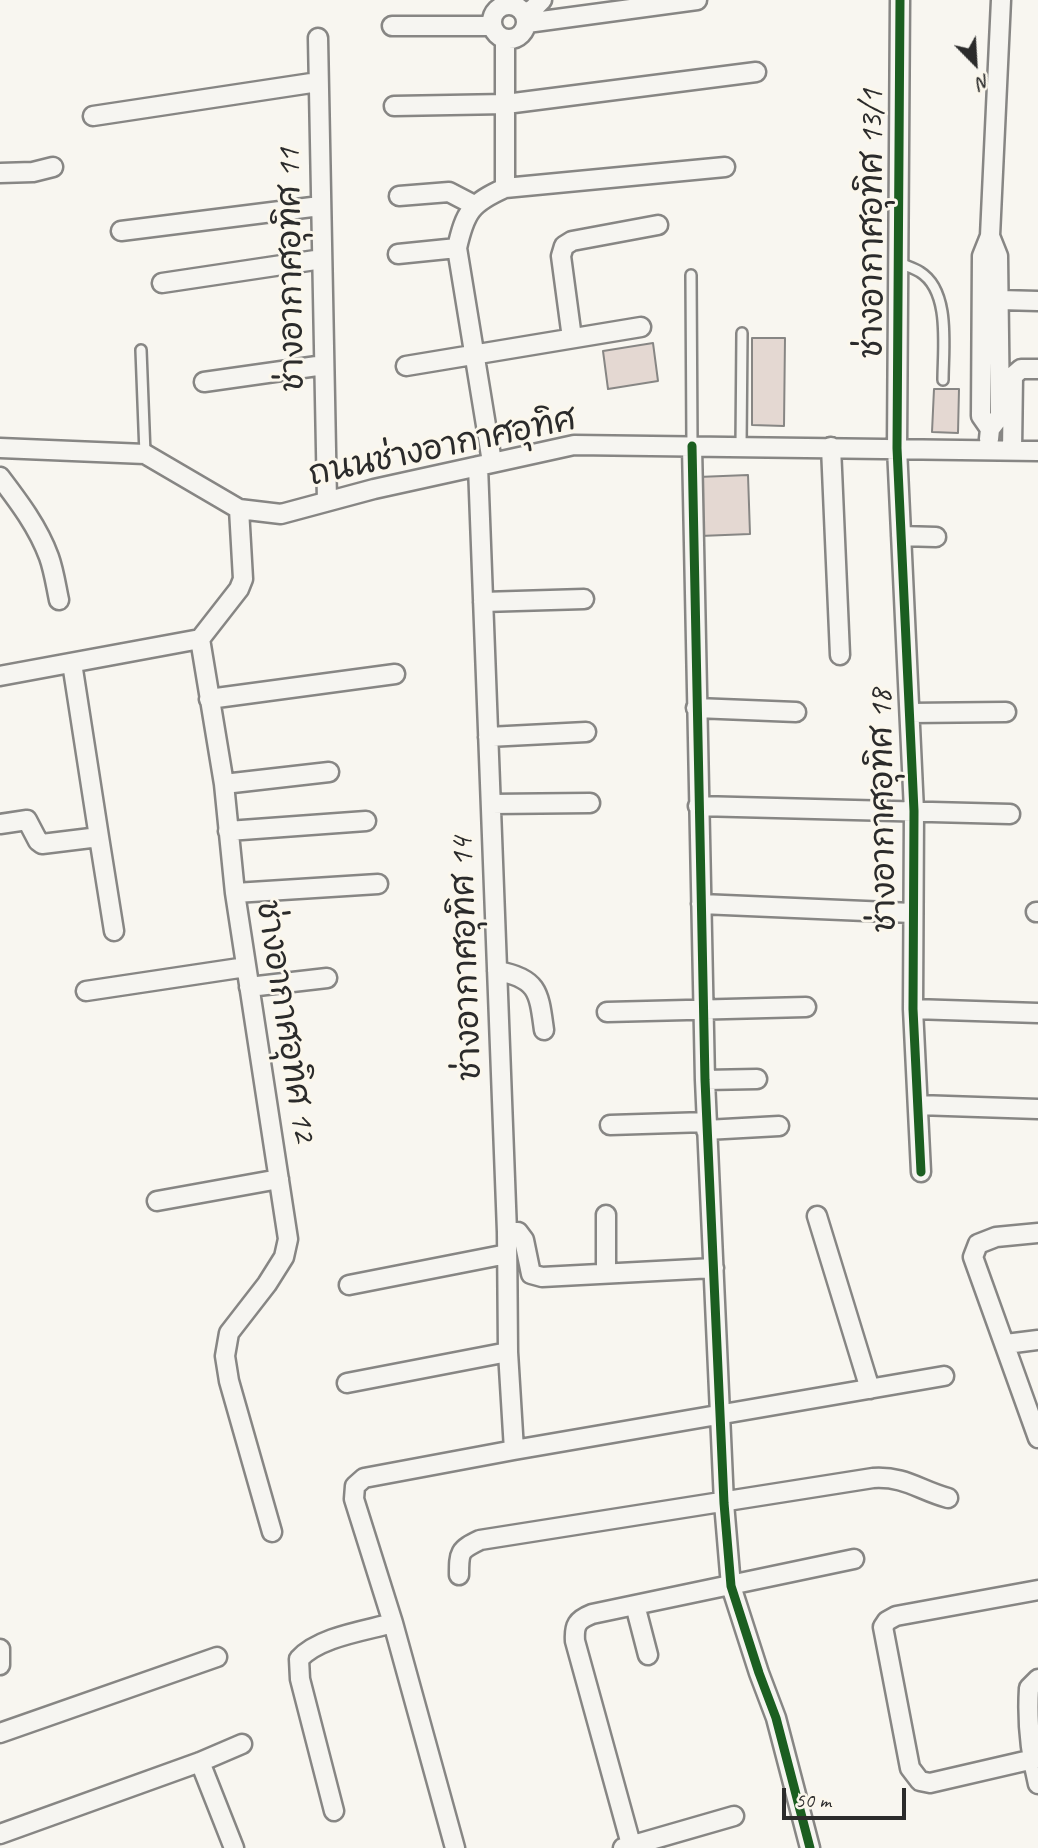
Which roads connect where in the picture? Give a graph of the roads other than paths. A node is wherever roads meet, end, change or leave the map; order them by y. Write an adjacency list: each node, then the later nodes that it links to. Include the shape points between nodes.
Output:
1 (542, 0): 6 (street)
2 (697, 0): 6 (street)
3 (900, 0): 29 (street, ช่างอากาศอุทิศ 13/1)
4 (1001, 0): 25 (street)
5 (498, 4): 6 (street, via 517,6); 8 (street)
6 (526, 18): 10 (street, via 523,32)
7 (392, 26): 8 (street)
8 (492, 26): 10 (street)
9 (317, 38): 12 (street, ช่างอากาศอุทิศ 11)
10 (505, 39): 13 (street)
11 (756, 72): 13 (street)
12 (318, 82): 15 (street); 22 (street, ช่างอากาศอุทิศ 11)
13 (506, 104): 14 (street); 19 (street)
14 (394, 106)
15 (93, 116)
16 (53, 167): 18 (street)
17 (725, 167): 19 (street)
18 (0, 173)
19 (505, 188): 21 (street)
20 (399, 196): 21 (street, via 449,192)
21 (474, 205): 26 (street)
22 (320, 206): 24 (street); 28 (street, ช่างอากาศอุทิศ 11)
23 (658, 225): 36 (street, via 564,246 561,256)
24 (121, 231)
25 (990, 236): 32 (street, via 998,256); 44 (street, via 982,256 981,416)
26 (457, 248): 27 (street); 38 (street, ช่างอากาศอุทิศ 14)
27 (398, 254)
28 (322, 259): 31 (street); 39 (street, ช่างอากาศอุทิศ 11)
29 (900, 263): 42 (lane, via 921,272 935,286 942,304); 49 (street, ช่างอากาศอุทิศ 13/1)
30 (691, 275): 45 (lane)
31 (162, 283)
32 (1000, 300): 33 (street); 44 (street, via 999,416)
33 (1038, 301)
34 (641, 327): 36 (street)
35 (742, 333): 46 (lane)
36 (572, 338): 38 (street)
37 (141, 349): 53 (lane)
38 (474, 355): 40 (street); 54 (street, ช่างอากาศอุทิศ 14)
39 (324, 365): 43 (street); 56 (street, ช่างอากาศอุทิศ 11)
40 (406, 366)
41 (1038, 369): 51 (street, via 1021,369 1013,376)
42 (943, 380)
43 (204, 382)
44 (990, 429): 50 (street)
45 (692, 446): 46 (street, ถนนช่างอากาศอุทิศ); 54 (street, ถนนช่างอากาศอุทิศ, via 574,444); 69 (street)
46 (741, 446): 47 (street, ถนนช่างอากาศอุทิศ)
47 (831, 447): 49 (street, ถนนช่างอากาศอุทิศ); 64 (street)
48 (0, 448): 53 (street, ถนนช่างอากาศอุทิศ)
49 (897, 448): 50 (street, ถนนช่างอากาศอุทิศ); 58 (street, ช่างอากาศอุทิศ 18)
50 (988, 450): 51 (street, ถนนช่างอากาศอุทิศ)
51 (1012, 450): 52 (street, ถนนช่างอากาศอุทิศ)
52 (1038, 451)
53 (145, 454): 57 (street, ถนนช่างอากาศอุทิศ)
54 (485, 464): 56 (street, ถนนช่างอากาศอุทิศ); 62 (street, ช่างอากาศอุทิศ 14)
55 (0, 477): 61 (street, via 42,539)
56 (327, 501): 57 (street, ถนนช่างอากาศอุทิศ, via 281,514)
57 (239, 509): 63 (street, via 243,579)
58 (901, 536): 59 (street); 72 (street, ช่างอากาศอุทิศ 18)
59 (936, 537)
60 (583, 599): 62 (street)
61 (59, 600)
62 (483, 603): 74 (street, ช่างอากาศอุทิศ 14)
63 (200, 639): 65 (street); 68 (street, ช่างอากาศอุทิศ 12)
64 (840, 655)
65 (72, 663): 67 (street); 85 (street)
66 (395, 674): 68 (street)
67 (0, 676)
68 (209, 699): 76 (street, ช่างอากาศอุทิศ 12)
69 (696, 708): 70 (street); 79 (street)
70 (796, 712)
71 (1006, 712): 72 (street)
72 (910, 713): 80 (street, ช่างอากาศอุทิศ 18)
73 (586, 732): 74 (street)
74 (488, 737): 78 (street, ช่างอากาศอุทิศ 14)
75 (329, 772): 76 (street)
76 (224, 784): 84 (street, ช่างอากาศอุทิศ 12)
77 (590, 803): 78 (street)
78 (491, 804): 92 (street, ช่างอากาศอุทิศ 14)
79 (698, 806): 80 (street); 88 (street)
80 (914, 811): 81 (street); 89 (street, ช่างอากาศอุทิศ 18)
81 (1010, 814)
82 (366, 821): 84 (street)
83 (0, 824): 85 (street, via 27,820 42,844)
84 (228, 831): 87 (street, ช่างอากาศอุทิศ 12)
85 (99, 837): 90 (street)
86 (378, 884): 87 (street)
87 (235, 893): 91 (street, ช่างอากาศอุทิศ 12)
88 (701, 904): 89 (street); 96 (street)
89 (912, 913): 98 (street, ช่างอากาศอุทิศ 18)
90 (114, 931)
91 (246, 967): 94 (street, ช่างอากาศอุทิศ 12); 95 (street)
92 (497, 971): 101 (street, via 512,973 534,988); 114 (street, ช่างอากาศอุทิศ 14)
93 (327, 978): 94 (street)
94 (248, 987): 110 (street, ช่างอากาศอุทิศ 12)
95 (86, 991)
96 (703, 1007): 97 (street); 99 (street); 103 (street)
97 (806, 1007)
98 (914, 1009): 100 (street); 104 (street, ช่างอากาศอุทิศ 18)
99 (607, 1012)
100 (1038, 1013)
101 (544, 1030)
102 (757, 1079): 103 (street)
103 (705, 1080): 107 (street)
104 (918, 1105): 105 (street); 109 (street, ช่างอากาศอุทิศ 18)
105 (1038, 1109)
106 (610, 1125): 107 (street)
107 (706, 1126): 108 (street); 117 (street)
108 (779, 1126)
109 (921, 1172)
110 (279, 1179): 111 (street); 131 (street, ช่างอากาศอุทิศ 12, via 288,1239 284,1257 229,1333 226,1356)
111 (157, 1201)
112 (606, 1214): 118 (street)
113 (817, 1216): 125 (street)
114 (507, 1233): 116 (street, ช่างอากาศอุทิศ 14); 118 (street, via 517,1232 524,1240 531,1274)
115 (1038, 1233): 121 (street, via 996,1237 978,1244 973,1257)
116 (508, 1254): 119 (street); 122 (street, ช่างอากาศอุทิศ 14)
117 (714, 1268): 118 (street); 126 (street)
118 (606, 1273)
119 (349, 1285)
120 (1038, 1340): 121 (street)
121 (1006, 1344): 127 (street)
122 (508, 1352): 124 (street); 128 (street, ช่างอากาศอุทิศ 14)
123 (944, 1376): 125 (street)
124 (347, 1383)
125 (870, 1389): 126 (street)
126 (720, 1415): 128 (street); 130 (street)
127 (1038, 1438)
128 (514, 1450): 137 (street, via 365,1478 355,1486 354,1499)
129 (948, 1498): 130 (street, via 890,1477)
130 (724, 1503): 133 (street, via 480,1540 464,1548); 134 (street)
131 (272, 1532)
132 (854, 1559): 134 (street)
133 (459, 1575)
134 (731, 1586): 136 (street); 154 (street, via 776,1718)
135 (1038, 1590): 145 (street, via 896,1616 883,1628 914,1776 930,1783)
136 (635, 1605): 139 (street); 151 (street, via 592,1614 579,1619 574,1627)
137 (393, 1623): 148 (street, via 324,1642 299,1658 300,1679); 153 (street)
138 (0, 1649): 141 (street)
139 (648, 1655)
140 (217, 1657): 143 (street)
141 (0, 1665)
142 (1038, 1679): 145 (street, via 1029,1688 1027,1712)
143 (0, 1733)
144 (242, 1744): 146 (street)
145 (1035, 1759): 147 (street)
146 (200, 1762): 150 (street); 152 (street)
147 (1038, 1784)
148 (334, 1811)
149 (734, 1816): 151 (street)
150 (0, 1834)
151 (629, 1847)
152 (234, 1848)
153 (455, 1848)
154 (810, 1848)

